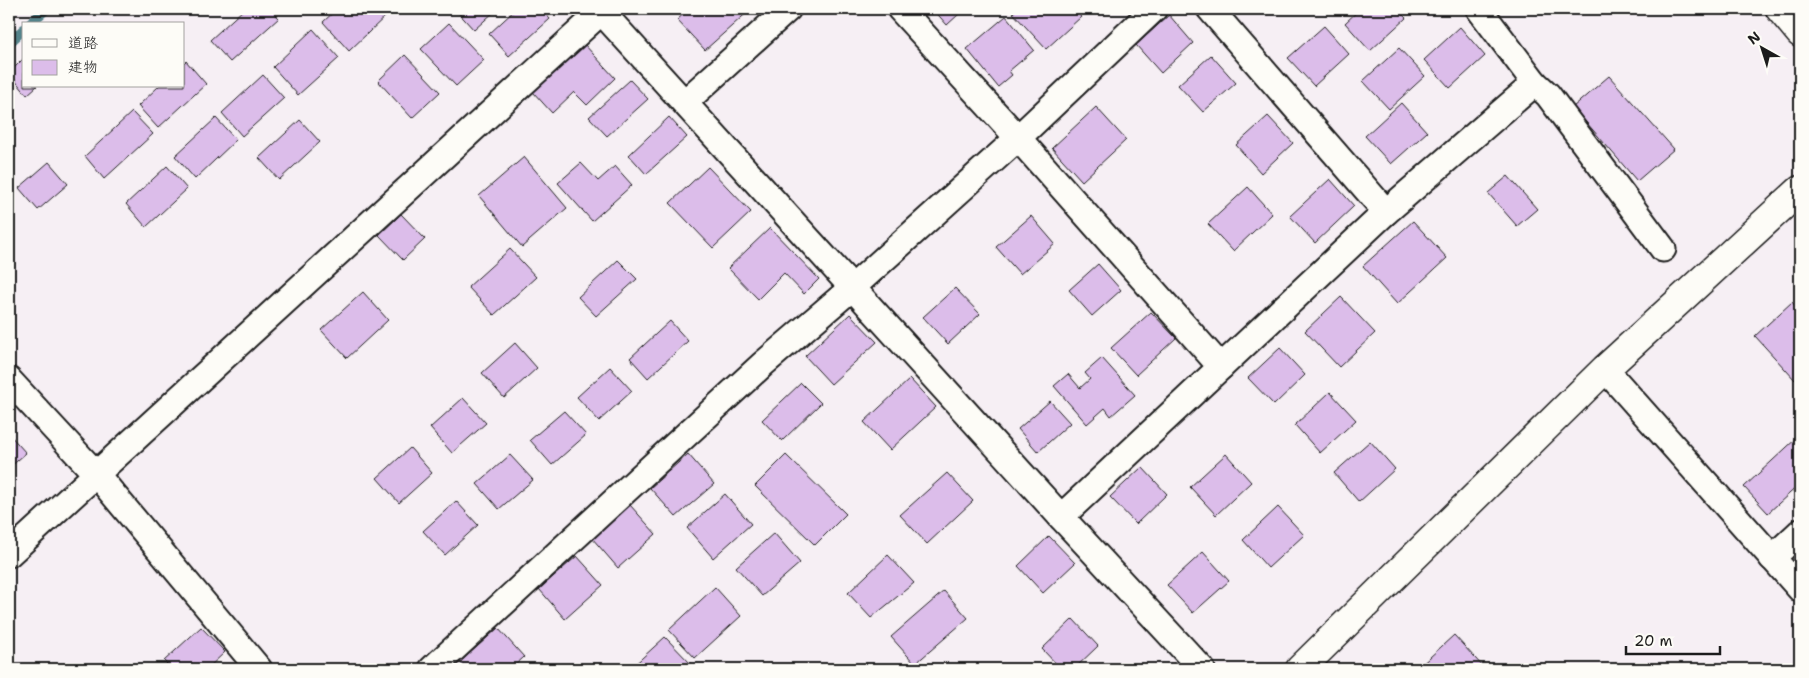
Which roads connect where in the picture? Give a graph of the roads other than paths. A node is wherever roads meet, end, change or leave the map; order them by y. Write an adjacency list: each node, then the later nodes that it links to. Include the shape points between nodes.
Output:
1 (788, 9): 10 (street)
2 (900, 9): 11 (street)
3 (1154, 9): 11 (street)
4 (1210, 9): 13 (street)
5 (1480, 9): 9 (street)
6 (1780, 9): 8 (street)
7 (601, 10): 10 (street); 19 (street)
8 (1800, 33)
9 (1535, 83): 13 (street); 14 (street)
10 (685, 102): 15 (street)
11 (1018, 138): 15 (street); 16 (street)
12 (1800, 190): 17 (street)
13 (1386, 212): 16 (street)
14 (1663, 249)
15 (853, 287): 20 (street); 26 (street, via 763,364)
16 (1221, 368): 20 (street)
17 (1605, 369): 23 (street); 28 (street)
18 (9, 380): 19 (street)
19 (97, 475): 22 (street); 25 (street)
20 (1061, 517): 27 (street)
21 (1800, 532): 23 (street)
22 (9, 554)
23 (1772, 558): 24 (street)
24 (1800, 589)
25 (259, 669)
26 (432, 669)
27 (1202, 669)
28 (1300, 669)

